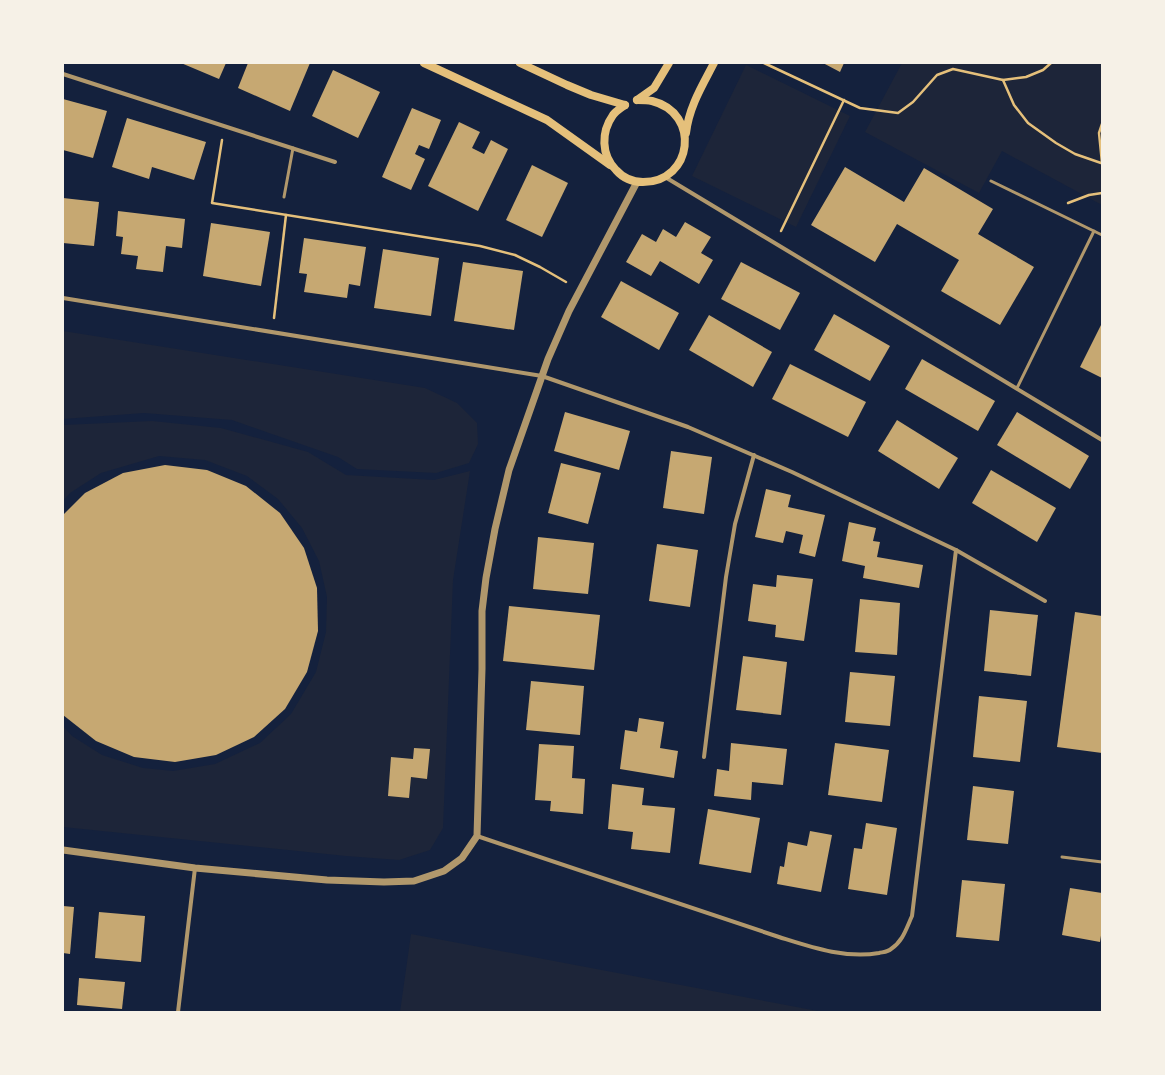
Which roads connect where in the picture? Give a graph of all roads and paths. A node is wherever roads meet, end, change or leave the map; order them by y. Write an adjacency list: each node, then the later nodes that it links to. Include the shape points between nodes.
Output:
1 (424, 63): 18 (main road, via 547,120)
2 (520, 63): 11 (main road, via 591,95)
3 (669, 63): 9 (main road, via 654,88)
4 (714, 63): 14 (main road, via 695,99 687,123)
5 (764, 63): 10 (path)
6 (1051, 63): 8 (path, via 1043,70 1026,77)
7 (63, 74): 13 (street)
8 (1003, 80): 10 (path, via 953,69 937,75 913,102 898,113 860,108); 17 (path, via 1014,105 1028,123 1075,154)
9 (637, 100): 11 (street); 14 (main road, via 651,100 663,104 674,112 682,123)
10 (844, 100): 28 (path)
11 (625, 105): 18 (main road, via 610,120 604,139 606,154)
12 (1102, 124): 17 (path, via 1099,133)
13 (224, 126): 15 (street); 25 (path, via 212,203)
14 (686, 136): 19 (main road, via 681,159)
15 (292, 148): 16 (street); 23 (lane)
16 (335, 162)
17 (1102, 163)
18 (612, 166): 21 (main road, via 628,179)
19 (665, 177): 21 (main road, via 652,182); 28 (street)
20 (991, 181): 24 (lane)
21 (637, 182): 29 (street)
22 (1102, 192): 24 (path)
23 (284, 197)
24 (1052, 210): 26 (lane)
25 (286, 215): 29 (path, via 480,246 515,255); 31 (path)
26 (1094, 231): 27 (lane); 33 (lane)
27 (1102, 235)
28 (775, 243): 33 (street)
29 (580, 291): 32 (street)
30 (63, 298): 31 (street)
31 (272, 332): 32 (street)
32 (542, 376): 35 (street, via 688,427); 39 (street, via 509,470 486,578 482,611)
33 (1017, 388): 34 (street)
34 (1102, 440)
35 (754, 455): 36 (street); 38 (street, via 735,524 726,578)
36 (956, 550): 37 (street); 39 (street, via 912,916 902,939 889,950 871,954 829,952)
37 (1045, 601)
38 (704, 756)
39 (477, 836): 43 (street, via 462,858 444,870 414,881 327,880)
40 (63, 850): 43 (street)
41 (1062, 857): 42 (lane)
42 (1102, 862)
43 (195, 868): 44 (street)
44 (178, 1012)

